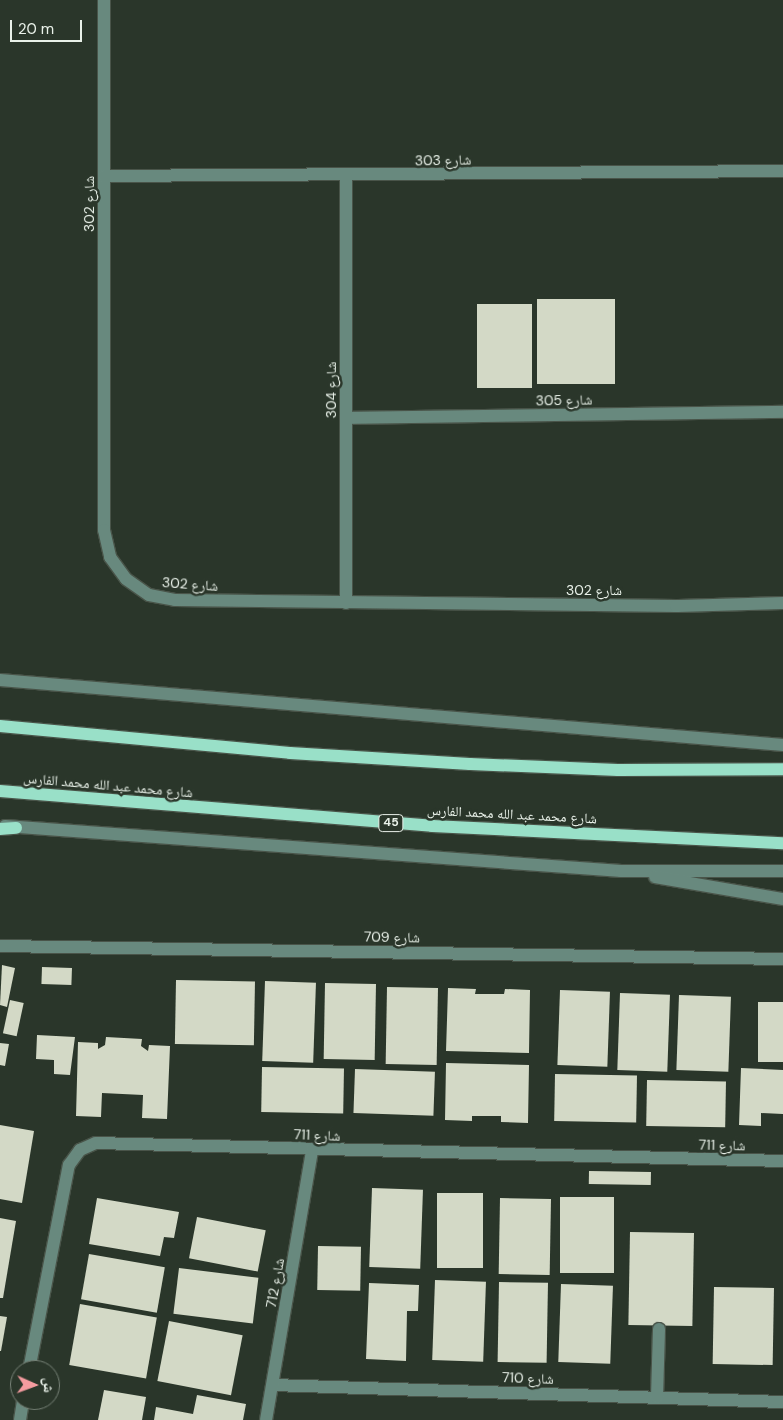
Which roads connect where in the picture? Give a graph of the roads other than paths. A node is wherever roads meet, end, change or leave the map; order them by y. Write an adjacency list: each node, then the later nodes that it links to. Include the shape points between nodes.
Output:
1 (104, 0): 3 (street, شارع 302)
2 (783, 171): 4 (street, شارع 303)
3 (104, 176): 4 (street, شارع 303); 8 (street, شارع 302, via 104,530 105,544 113,563 136,588 162,599)
4 (346, 176): 6 (street, شارع 304)
5 (783, 412): 6 (street, شارع 305)
6 (346, 418): 8 (street, شارع 304)
7 (783, 602): 8 (street, شارع 302, via 676,606)
8 (346, 603)
9 (3, 680): 11 (street)
10 (0, 726): 12 (main road, via 290,753 461,764 618,770)
11 (783, 745)
12 (783, 770)
13 (0, 791): 16 (main road, شارع محمد عبد الله محمد الفارس / 45, via 432,826)
14 (0, 828): 15 (main road)
15 (16, 828): 17 (street)
16 (783, 842)
17 (621, 871): 18 (street); 19 (street)
18 (783, 871)
19 (783, 899)
20 (0, 946): 21 (street, شارع 709)
21 (783, 960)
22 (312, 1150): 23 (street, شارع 711); 25 (street, شارع 711, via 117,1142 96,1143 80,1150 69,1165); 26 (street, شارع 712)
23 (783, 1161)
24 (659, 1329): 27 (street)
25 (31, 1360)
26 (273, 1385): 27 (street, شارع 710); 29 (street, شارع 712)
27 (657, 1397): 28 (street, شارع 710)
28 (783, 1402)
29 (266, 1420)

